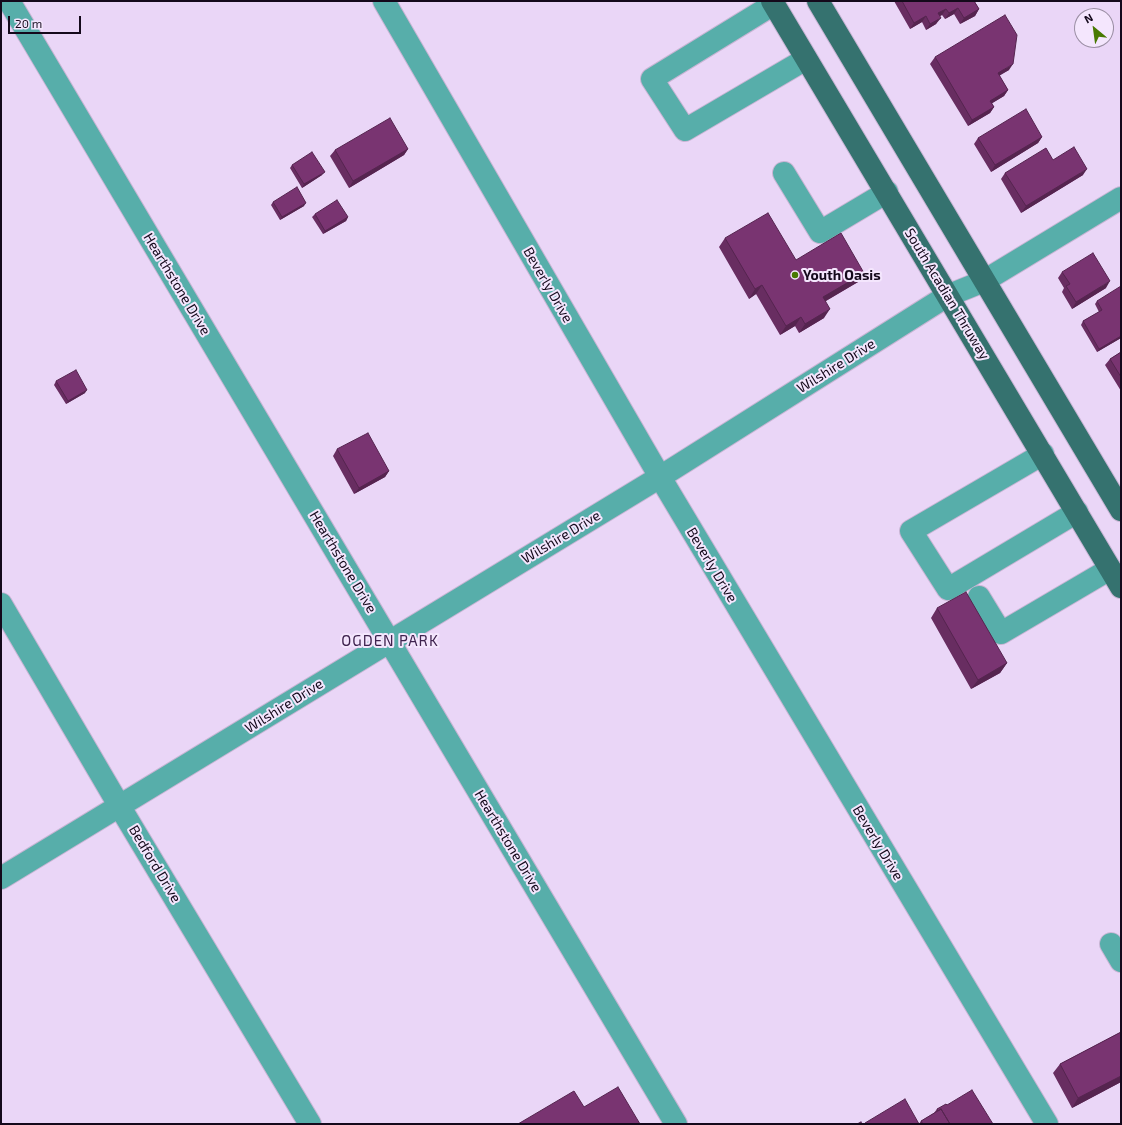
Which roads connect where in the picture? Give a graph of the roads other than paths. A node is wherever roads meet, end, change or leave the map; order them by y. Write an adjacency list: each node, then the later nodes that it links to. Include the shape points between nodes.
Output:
1 (9, 1): 19 (street, Hearthstone Drive)
2 (384, 1): 12 (street, Beverly Drive)
3 (818, 1): 9 (main road)
4 (773, 3): 5 (main road, South Acadian Thruway); 5 (street, via 652,79 685,130)
5 (806, 59): 7 (main road, South Acadian Thruway)
6 (784, 173): 7 (street, via 820,232)
7 (887, 192): 10 (main road, South Acadian Thruway)
8 (1121, 198): 9 (street, Wilshire Drive)
9 (984, 281): 10 (street, Wilshire Drive); 13 (main road)
10 (947, 296): 11 (main road, South Acadian Thruway); 12 (street, Wilshire Drive)
11 (1043, 454): 14 (main road, South Acadian Thruway); 14 (street, via 911,531 948,589)
12 (660, 477): 19 (street, Wilshire Drive); 24 (street, Beverly Drive)
13 (1121, 510)
14 (1077, 512): 15 (main road, South Acadian Thruway)
15 (1110, 569): 16 (main road, South Acadian Thruway); 17 (street, via 1001,633)
16 (1121, 587)
17 (979, 597)
18 (1, 604): 20 (street, Bedford Drive)
19 (390, 641): 20 (street, Wilshire Drive); 23 (street, Hearthstone Drive)
20 (120, 807): 21 (street, Wilshire Drive); 22 (street, Bedford Drive)
21 (1, 878)
22 (310, 1124)
23 (676, 1124)
24 (1047, 1124)

